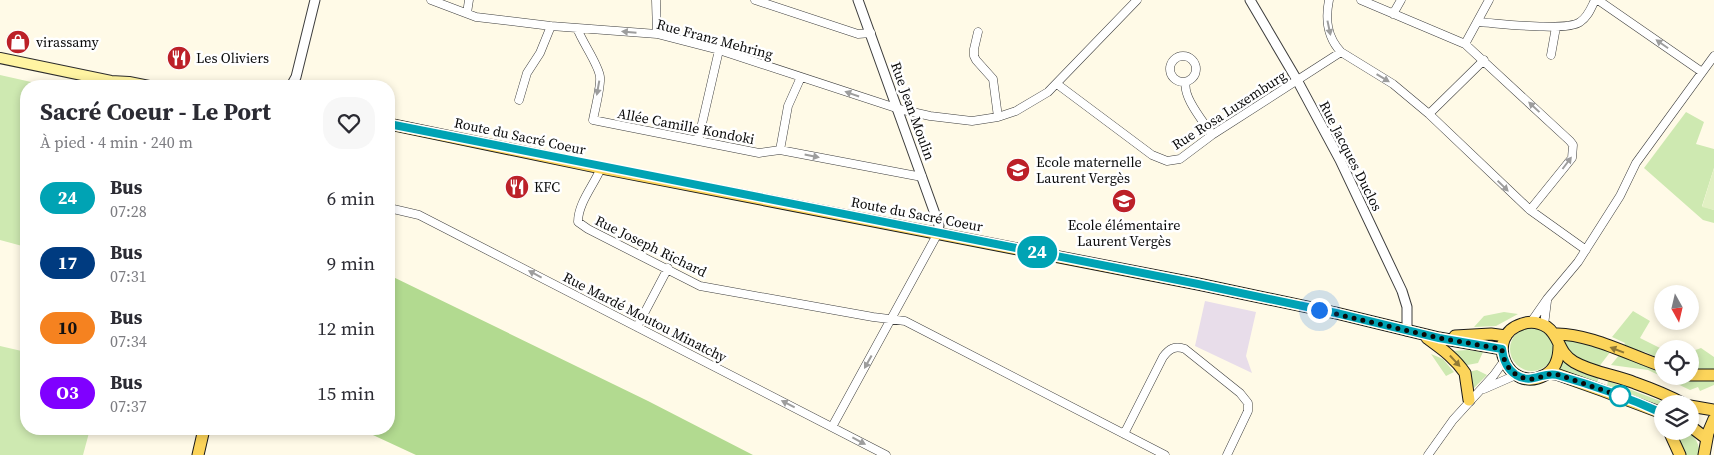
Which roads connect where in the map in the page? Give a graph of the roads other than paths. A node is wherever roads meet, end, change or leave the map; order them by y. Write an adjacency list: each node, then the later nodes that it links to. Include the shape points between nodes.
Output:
1 (315, 0): 33 (street)
2 (432, 0): 14 (street, Rue Franz Mehring)
3 (469, 0): 14 (street)
4 (656, 0): 22 (street)
5 (755, 0): 21 (street, via 858,34)
6 (858, 0): 21 (street, Rue Jean Moulin)
7 (1137, 0): 36 (street, Rue Franz Mehring)
8 (1250, 0): 34 (street, Rue Jacques Duclos)
9 (1329, 0): 25 (street, one-way to 25, via 1327,25 1335,46)
10 (1361, 0): 15 (street)
11 (1400, 0): 15 (street)
12 (1489, 0): 16 (street)
13 (1596, 0): 18 (street, via 1578,24); 30 (street, one-way to 13)
14 (467, 13): 17 (street, Rue Franz Mehring)
15 (1393, 14): 23 (street)
16 (1477, 22): 18 (street); 23 (street)
17 (551, 26): 19 (street, Rue Franz Mehring); 37 (street, via 540,53 527,72)
18 (1556, 27): 26 (street)
19 (577, 28): 22 (street, Rue Franz Mehring, one-way to 19); 43 (street, Allée Camille Kondoki, one-way to 43, via 600,78 593,120)
20 (978, 32): 40 (street, via 974,56 993,79)
21 (871, 33): 38 (street, Rue Jean Moulin)
22 (658, 34): 24 (street, Rue Franz Mehring)
23 (1465, 44): 29 (street)
24 (719, 50): 31 (street, Rue Franz Mehring); 43 (street)
25 (1341, 52): 34 (street, Rue Rosa Luxemburg); 39 (street, one-way to 39, via 1393,84)
26 (1551, 55)
27 (1714, 56): 30 (street)
28 (0, 58): 32 (main road)
29 (1484, 60): 39 (street); 48 (street, one-way to 29, via 1572,158 1573,145)
30 (1702, 72): 50 (street, via 1636,163 1620,196)
31 (801, 77): 38 (street, Rue Franz Mehring, one-way to 31); 44 (street, via 788,106)
32 (106, 80)
33 (297, 80)
34 (1297, 80): 42 (street, Rue Rosa Luxemburg); 57 (street, Rue Jacques Duclos, via 1340,160 1402,291 1407,307)
35 (1186, 82): 42 (street, via 1188,98)
36 (1057, 84): 40 (street, Rue Franz Mehring, via 1034,102); 42 (street, Rue Rosa Luxemburg, via 1160,159 1180,159)
37 (519, 100)
38 (899, 109): 40 (street, Rue Franz Mehring, via 972,121); 46 (street, Rue Jean Moulin)
39 (1429, 114): 48 (street, one-way to 48)
40 (998, 117)
41 (395, 125): 45 (main road, Route du Sacré Coeur)
42 (1212, 135)
43 (698, 140): 44 (street, Allée Camille Kondoki, via 759,153)
44 (780, 150): 46 (street, Allée Camille Kondoki, one-way to 46)
45 (601, 168): 49 (main road, Route du Sacré Coeur); 51 (street, Rue Joseph Richard, via 581,208 578,222)
46 (922, 177): 49 (street, Rue Jean Moulin, via 939,225)
47 (395, 209): 56 (street, Rue Mardé Moutou Minatchy, one-way to 47, via 419,215)
48 (1530, 210): 50 (street)
49 (938, 233): 53 (street); 57 (main road, Route du Sacré Coeur, via 1336,313)
50 (1586, 250): 52 (street)
51 (668, 268): 53 (street, Rue Joseph Richard, via 700,286); 56 (street)
52 (1547, 299): 54 (street); 55 (street)
53 (891, 319): 79 (street, one-way to 79); 81 (street, Rue Joseph Richard, via 905,321)
54 (1531, 322): 55 (main road); 60 (main road, via 1517,325)
55 (1544, 325): 58 (main road)
56 (637, 327): 79 (street, Rue Mardé Moutou Minatchy, one-way to 56)
57 (1407, 331): 59 (main road, Route du Sacré Coeur)
58 (1554, 334): 62 (main road); 65 (main road, one-way to 58, via 1579,336)
59 (1421, 335): 61 (main road, Route du Sacré Coeur); 72 (main road, one-way to 72, via 1456,361 1465,374)
60 (1506, 336): 61 (main road, Route du Sacré Coeur); 63 (main road)
61 (1439, 338): 63 (main road, Route du Sacré Coeur)
62 (1559, 346): 66 (main road, via 1557,361); 71 (main road, via 1574,362)
63 (1502, 349): 64 (main road)
64 (1504, 361): 67 (main road); 70 (street)
65 (1654, 363)
66 (1548, 373): 67 (main road, via 1532,379); 73 (main road)
67 (1516, 375): 70 (street)
68 (1699, 375): 69 (main road)
69 (1714, 375)
70 (1482, 389): 72 (street)
71 (1664, 395)
72 (1469, 400): 89 (street)
73 (1648, 406): 75 (main road); 77 (main road)
74 (1699, 408): 76 (main road)
75 (1654, 409)
76 (1714, 410)
77 (1654, 412)
78 (1714, 420): 83 (main road)
79 (832, 426): 86 (street, Rue Mardé Moutou Minatchy, one-way to 86)
80 (1699, 433): 83 (main road)
81 (1124, 434): 87 (street, Rue Joseph Richard); 88 (street, via 1164,357 1170,349 1178,347 1247,400 1248,411)
82 (203, 435): 85 (main road)
83 (1707, 439): 91 (main road)
84 (1673, 440): 90 (main road)
85 (198, 455)
86 (886, 455)
87 (1165, 455)
88 (1227, 455)
89 (1428, 455)
90 (1680, 455)
91 (1704, 455)

